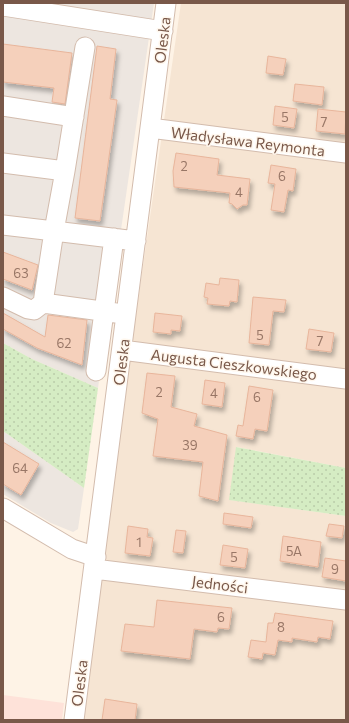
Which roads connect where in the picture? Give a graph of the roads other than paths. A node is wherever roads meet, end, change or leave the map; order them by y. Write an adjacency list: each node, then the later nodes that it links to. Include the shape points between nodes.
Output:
1 (166, 3): 4 (street, Oleska)
2 (3, 6): 3 (street)
3 (59, 9): 4 (street)
4 (163, 31): 8 (street, Oleska)
5 (84, 47): 7 (street)
6 (3, 106): 7 (street)
7 (74, 117): 11 (street)
8 (150, 128): 9 (street, Władysława Reymonta); 15 (street, Oleska)
9 (346, 153)
10 (3, 163): 11 (street)
11 (66, 172): 13 (street)
12 (3, 225): 13 (street)
13 (54, 231): 14 (street); 17 (street)
14 (114, 238): 15 (street); 18 (street)
15 (136, 241): 19 (street, Oleska)
16 (3, 298): 17 (street, via 34,310)
17 (43, 303): 18 (street)
18 (104, 311): 19 (street); 21 (street)
19 (127, 314): 20 (street, Oleska)
20 (122, 350): 22 (street, Augusta Cieszkowskiego); 24 (street, Oleska)
21 (96, 371)
22 (346, 379)
23 (3, 508): 24 (street, Jedności)
24 (95, 563): 25 (street, Jedności); 26 (street, Oleska)
25 (346, 600)
26 (74, 720)

